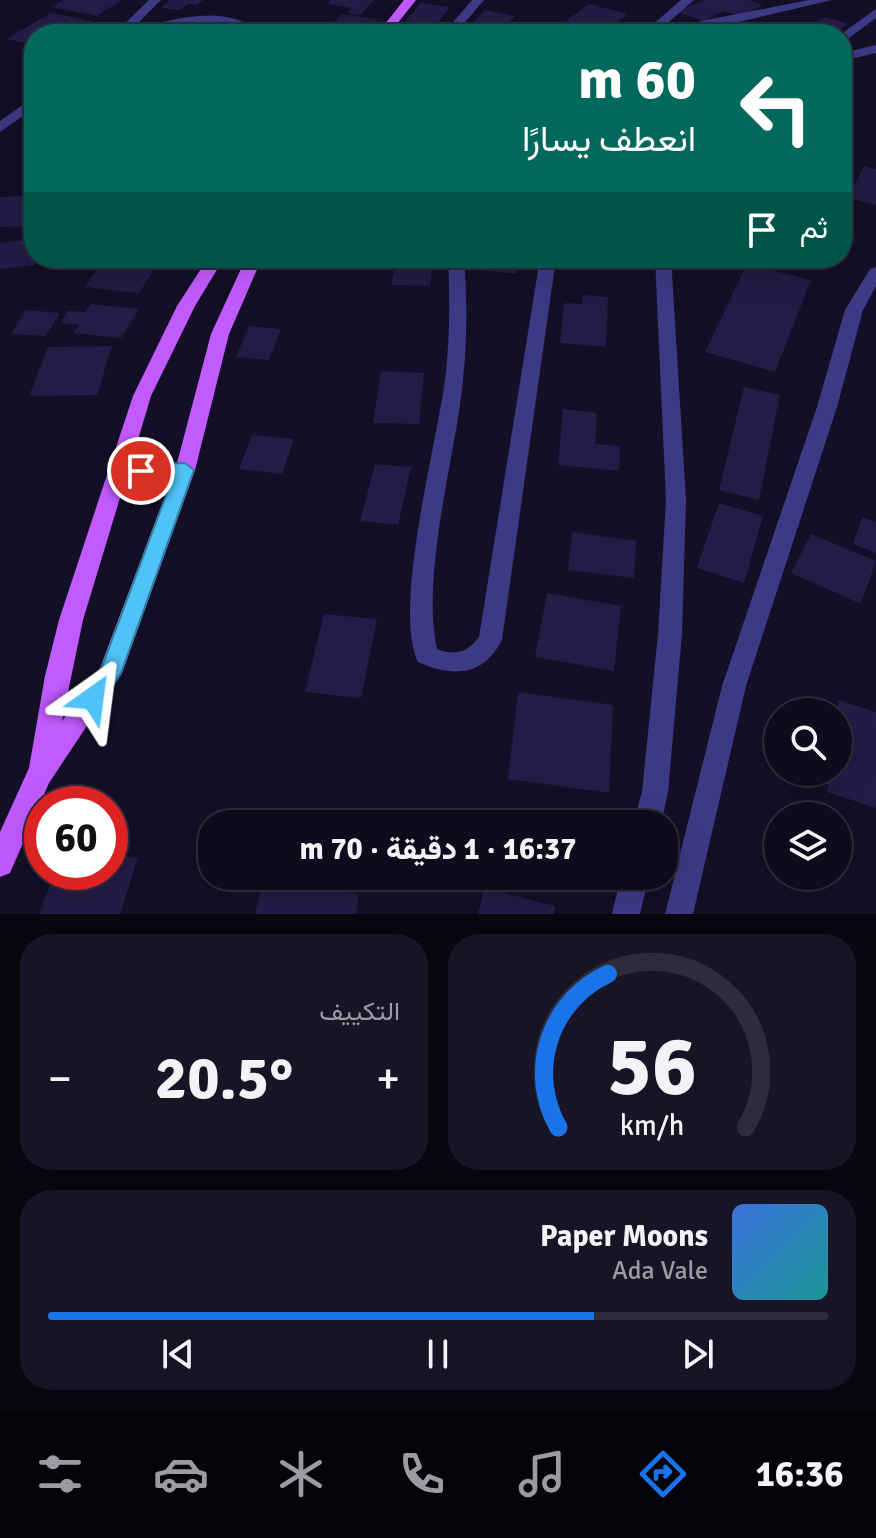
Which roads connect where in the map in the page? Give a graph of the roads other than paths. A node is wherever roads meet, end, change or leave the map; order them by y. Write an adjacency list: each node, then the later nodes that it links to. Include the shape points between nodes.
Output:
1 (155, 0): 7 (street)
2 (410, 0): 10 (main road)
3 (478, 0): 11 (street)
4 (688, 0): 12 (street)
5 (826, 0): 13 (street)
6 (876, 12): 14 (street)
7 (130, 24)
8 (177, 24): 9 (street, via 218,19)
9 (239, 24)
10 (391, 24)
11 (458, 24)
12 (660, 24)
13 (706, 24)
14 (852, 31)
15 (876, 49): 16 (street)
16 (852, 55)
17 (24, 109): 18 (street)
18 (0, 128)
19 (210, 268): 26 (main road, via 142,396)
20 (250, 268): 25 (main road, via 220,334)
21 (457, 268): 22 (street, via 454,380 420,643 426,655 447,664 465,663 481,654 490,640)
22 (546, 268)
23 (664, 268): 28 (street, via 676,500 670,634)
24 (876, 272): 32 (street, via 854,310 734,686)
25 (185, 470): 26 (main road); 27 (main road, via 110,673)
26 (119, 471): 27 (main road, via 71,620)
27 (40, 774): 29 (main road)
28 (650, 810)
29 (0, 863)
30 (632, 890): 31 (street)
31 (626, 914)
32 (679, 914)

